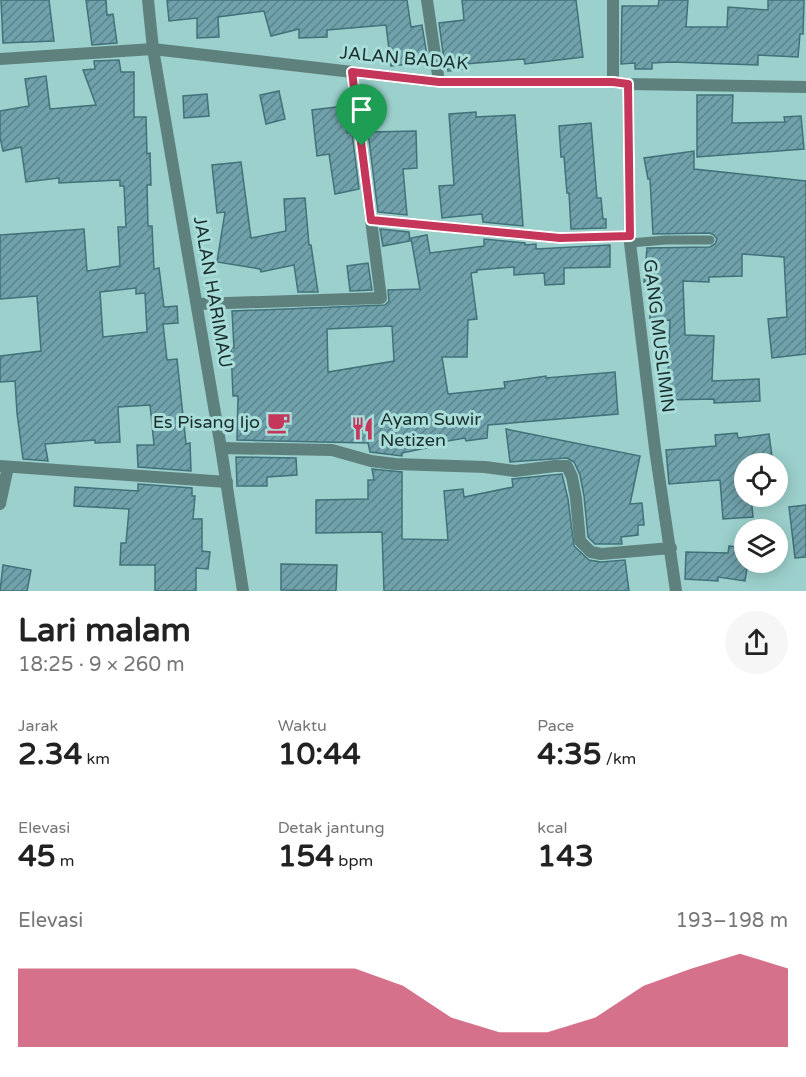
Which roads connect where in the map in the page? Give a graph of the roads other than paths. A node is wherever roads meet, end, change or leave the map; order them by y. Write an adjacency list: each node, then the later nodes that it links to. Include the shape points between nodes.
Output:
1 (148, 0): 4 (street, JALAN HARIMAU)
2 (427, 0): 7 (street)
3 (613, 0): 8 (street)
4 (153, 49): 5 (street, JALAN BADAK); 6 (street, JALAN BADAK); 14 (street, JALAN HARIMAU)
5 (0, 59)
6 (352, 72): 7 (street, JALAN BADAK); 11 (street)
7 (439, 82): 8 (street, JALAN BADAK)
8 (613, 82): 9 (street, JALAN BADAK)
9 (628, 84): 10 (street, JALAN BADAK); 12 (street, GANG MUSLIMIN)
10 (806, 87)
11 (371, 220): 12 (street, via 560,238); 14 (street, via 381,298)
12 (630, 239): 13 (lane); 19 (street, GANG MUSLIMIN)
13 (710, 240)
14 (197, 304): 15 (street, JALAN HARIMAU)
15 (222, 448): 17 (street, JALAN HARIMAU); 19 (street, via 332,450 382,463 515,471 567,466 576,498 580,541 591,552)
16 (4, 467): 17 (street); 18 (street)
17 (226, 482): 20 (street, JALAN HARIMAU)
18 (0, 504)
19 (671, 548): 21 (street, GANG MUSLIMIN)
20 (243, 591)
21 (676, 591)

